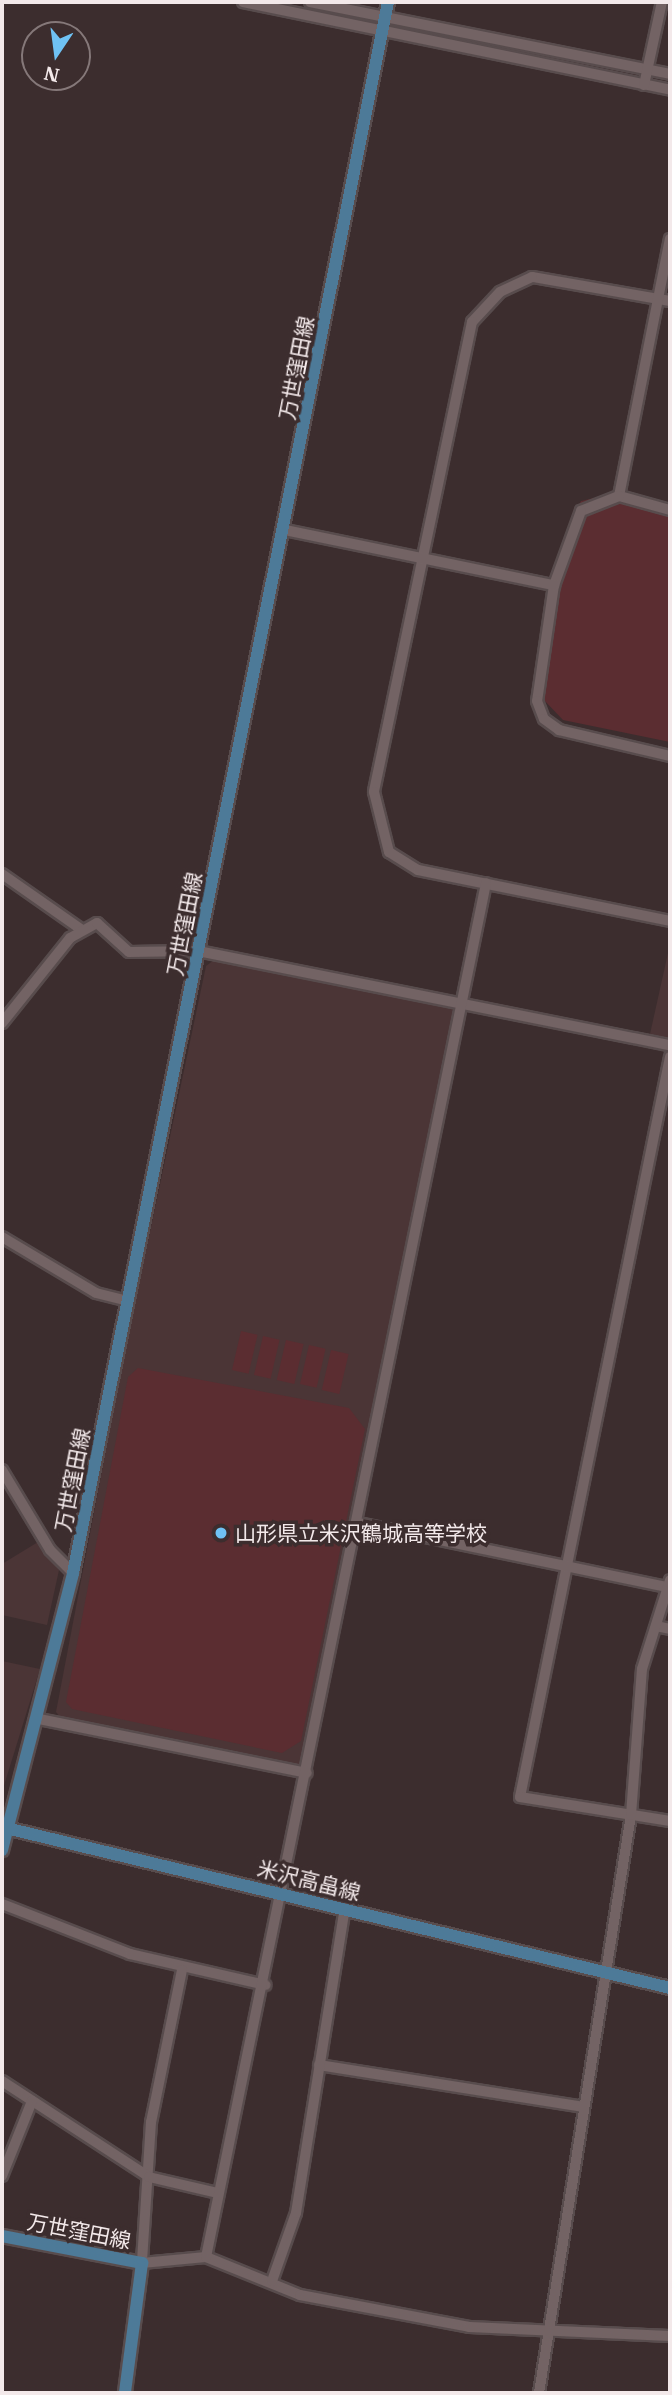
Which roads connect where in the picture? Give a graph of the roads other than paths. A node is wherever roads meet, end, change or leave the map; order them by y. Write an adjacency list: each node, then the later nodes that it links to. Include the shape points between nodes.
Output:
1 (243, 2): 6 (street)
2 (283, 2): 6 (street)
3 (310, 2): 7 (street)
4 (388, 2): 7 (main road, 万世窪田線)
5 (662, 2): 9 (street)
6 (289, 12): 8 (street)
7 (385, 18): 8 (main road, 万世窪田線); 9 (street)
8 (383, 32): 11 (street); 18 (main road, 万世窪田線)
9 (648, 69): 10 (street); 11 (street)
10 (670, 74)
11 (644, 85): 12 (street)
12 (670, 90)
13 (670, 239): 14 (street)
14 (658, 298): 15 (street); 16 (street); 19 (street, via 532,277 500,292 472,323)
15 (670, 301)
16 (619, 496): 17 (street); 20 (street, via 581,511)
17 (670, 510)
18 (285, 530): 19 (street); 26 (main road, 万世窪田線)
19 (424, 557): 20 (street); 23 (street, via 374,792 378,825 389,852 418,870)
20 (554, 585): 21 (street, via 537,701 544,719 559,730)
21 (670, 756)
22 (2, 874): 25 (street)
23 (486, 883): 24 (street); 27 (street)
24 (670, 921)
25 (82, 930): 26 (street, via 97,923 129,952); 28 (street)
26 (198, 951): 27 (street); 32 (main road, 万世窪田線)
27 (462, 1004): 29 (street); 34 (street)
28 (2, 1023)
29 (670, 1045)
30 (670, 1057): 35 (street)
31 (2, 1237): 32 (street, via 96,1293)
32 (128, 1301): 36 (main road, 万世窪田線)
33 (2, 1469): 36 (street, via 50,1550)
34 (358, 1523): 35 (street); 41 (street)
35 (567, 1565): 37 (street); 42 (street, via 520,1797)
36 (73, 1573): 40 (main road, 万世窪田線)
37 (669, 1584): 38 (street)
38 (656, 1626): 39 (street); 42 (street, via 642,1668)
39 (670, 1629)
40 (39, 1719): 41 (street); 44 (main road, 万世窪田線)
41 (307, 1773): 46 (street)
42 (631, 1815): 43 (street); 50 (street)
43 (670, 1821)
44 (5, 1828): 45 (main road, 万世窪田線); 46 (main road, 米沢高畠線)
45 (2, 1850)
46 (283, 1893): 48 (main road, 米沢高畠線); 51 (street)
47 (2, 1904): 49 (street)
48 (345, 1908): 50 (main road, 米沢高畠線); 53 (street)
49 (182, 1970): 51 (street); 58 (street, via 151,2122)
50 (606, 1973): 52 (main road, 米沢高畠線); 56 (street)
51 (265, 1985): 59 (street)
52 (670, 1991)
53 (319, 2065): 56 (street); 63 (street, via 296,2213)
54 (2, 2081): 55 (street)
55 (32, 2101): 57 (street); 58 (street)
56 (584, 2107): 64 (street)
57 (2, 2176)
58 (149, 2177): 59 (street); 62 (street)
59 (217, 2193): 61 (street)
60 (2, 2236): 62 (main road, 万世窪田線)
61 (206, 2257): 62 (street); 63 (street)
62 (142, 2263): 66 (main road, 万世窪田線)
63 (272, 2281): 64 (street, via 366,2311 469,2327)
64 (549, 2331): 65 (street); 67 (street)
65 (670, 2336)
66 (125, 2393)
67 (540, 2393)

